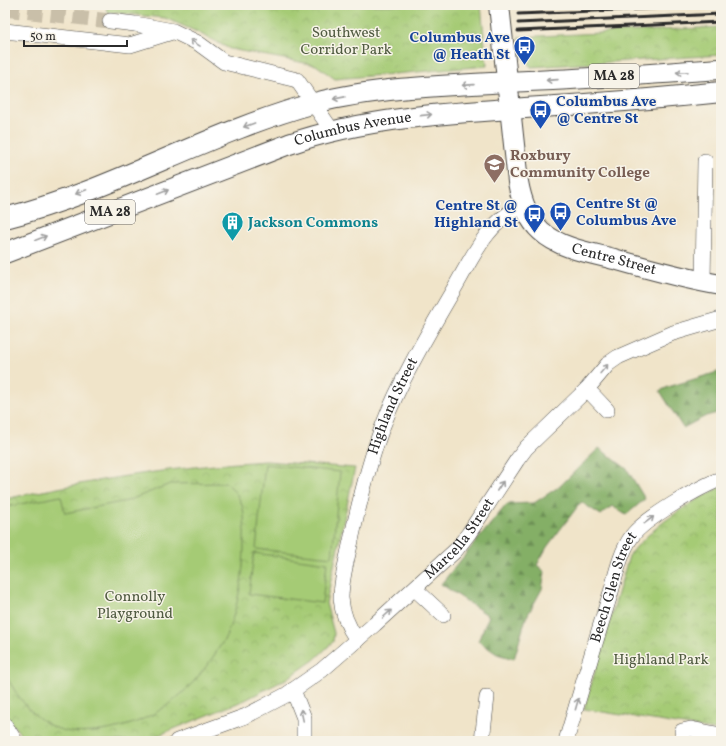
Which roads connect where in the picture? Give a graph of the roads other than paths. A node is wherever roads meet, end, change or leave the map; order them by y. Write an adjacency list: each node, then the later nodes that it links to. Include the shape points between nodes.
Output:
1 (499, 5): 6 (main road, Centre Street)
2 (110, 21): 4 (street)
3 (5, 31): 4 (street, via 130,45)
4 (173, 32): 8 (street, one-way to 4, via 297,80 231,65 216,58 198,43)
5 (721, 69): 6 (main road, Columbus Avenue / MA 28, one-way to 6)
6 (507, 82): 8 (main road, Columbus Avenue / MA 28, one-way to 8, via 392,90); 9 (main road, Centre Street)
7 (721, 92): 9 (main road, Columbus Avenue / MA 28)
8 (314, 104): 10 (street); 13 (main road, Columbus Avenue / MA 28, one-way to 13, via 201,143 36,209)
9 (510, 109): 10 (main road, Columbus Avenue / MA 28, one-way to 9, via 414,117); 12 (main road, Centre Street, via 518,182)
10 (333, 132): 14 (main road, Columbus Avenue / MA 28, one-way to 10, via 289,144)
11 (705, 161): 15 (street)
12 (524, 205): 15 (main road, Centre Street, via 537,227 554,240 584,251); 22 (street, Highland Street, via 502,217 481,243 420,349 382,428 361,498 341,598 343,613)
13 (5, 218)
14 (5, 252)
15 (712, 283)
16 (721, 319): 17 (street, Marcella Street, one-way to 16, via 608,364 618,357 673,333)
17 (587, 389): 18 (street); 20 (street, Marcella Street, one-way to 17, via 462,544 526,448)
18 (607, 410)
19 (721, 479): 32 (street, Beech Glen Street, one-way to 19, via 601,623 622,558 632,536 658,514 707,484)
20 (415, 589): 21 (street); 22 (street, Marcella Street, one-way to 20)
21 (443, 615)
22 (357, 640): 23 (street, Marcella Street)
23 (294, 690): 29 (street, Marcella Street, via 246,716); 30 (street, one-way to 23, via 304,718)
24 (487, 698): 31 (street)
25 (5, 725): 28 (street)
26 (682, 731): 27 (street, via 691,729)
27 (721, 735)
28 (15, 741)
29 (177, 741)
30 (304, 741)
31 (482, 741)
32 (566, 741)

